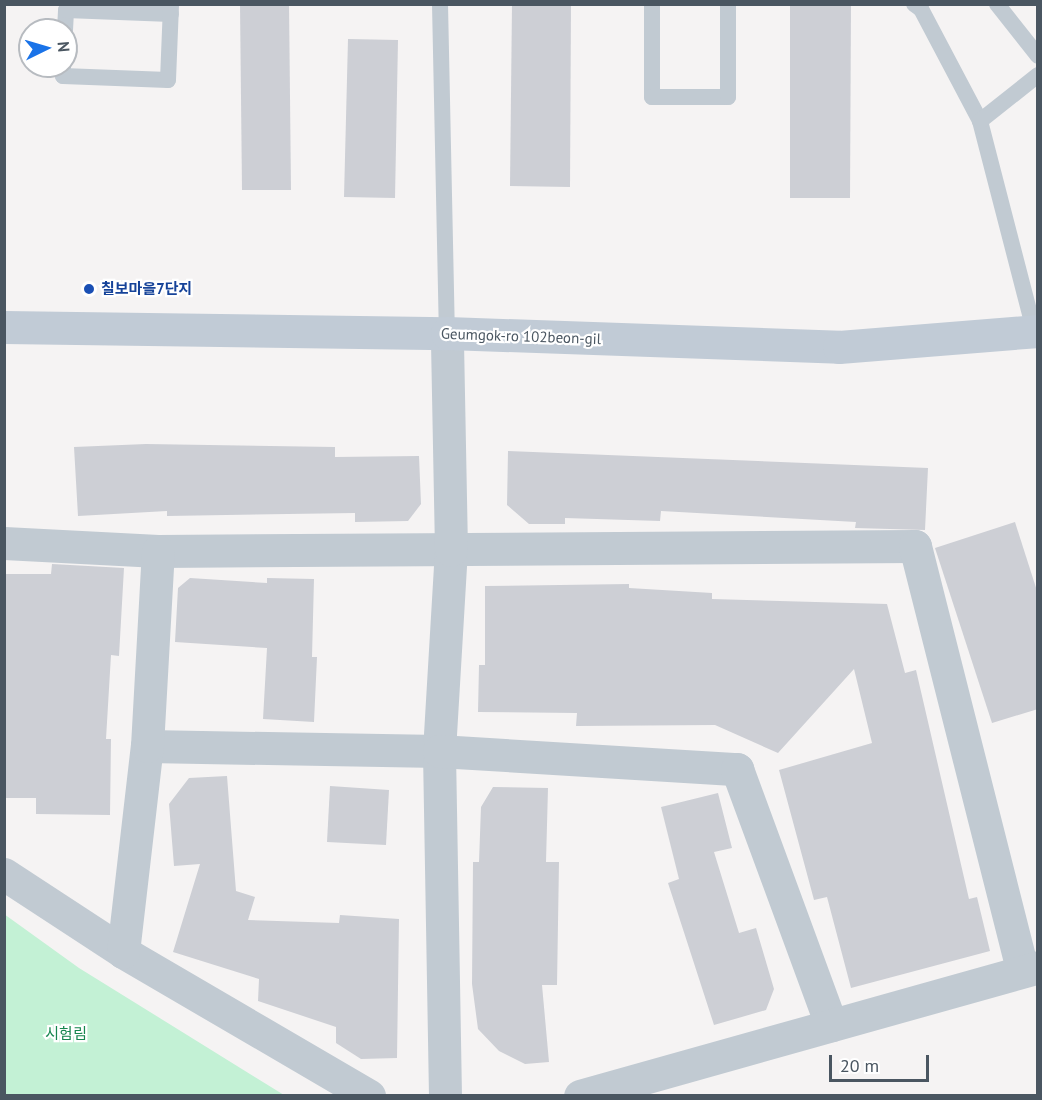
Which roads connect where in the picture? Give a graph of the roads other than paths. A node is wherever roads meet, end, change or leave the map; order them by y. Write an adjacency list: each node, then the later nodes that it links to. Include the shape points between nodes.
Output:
1 (440, 4): 13 (lane)
2 (652, 4): 3 (lane, via 652,97 728,97)
3 (728, 4)
4 (914, 4): 11 (lane, via 921,9)
5 (997, 4): 8 (lane)
6 (171, 9): 7 (lane, via 66,10); 10 (lane, via 168,80)
7 (66, 18)
8 (1038, 56)
9 (1038, 75): 11 (lane)
10 (78, 77)
11 (980, 121): 14 (lane)
12 (4, 327): 13 (street, Geumgok-ro 102beon-gil)
13 (447, 333): 14 (street, Geumgok-ro 102beon-gil, via 839,346); 16 (street)
14 (1037, 336)
15 (4, 543): 17 (street)
16 (451, 550): 17 (street); 19 (street); 22 (street, via 915,546)
17 (158, 551): 18 (street)
18 (147, 746): 19 (street); 21 (street)
19 (439, 751): 23 (street, via 737,769); 25 (street)
20 (4, 874): 21 (street)
21 (123, 952): 24 (street)
22 (1030, 968): 23 (street)
23 (831, 1025): 26 (street)
24 (369, 1095)
25 (446, 1095)
26 (580, 1095)

